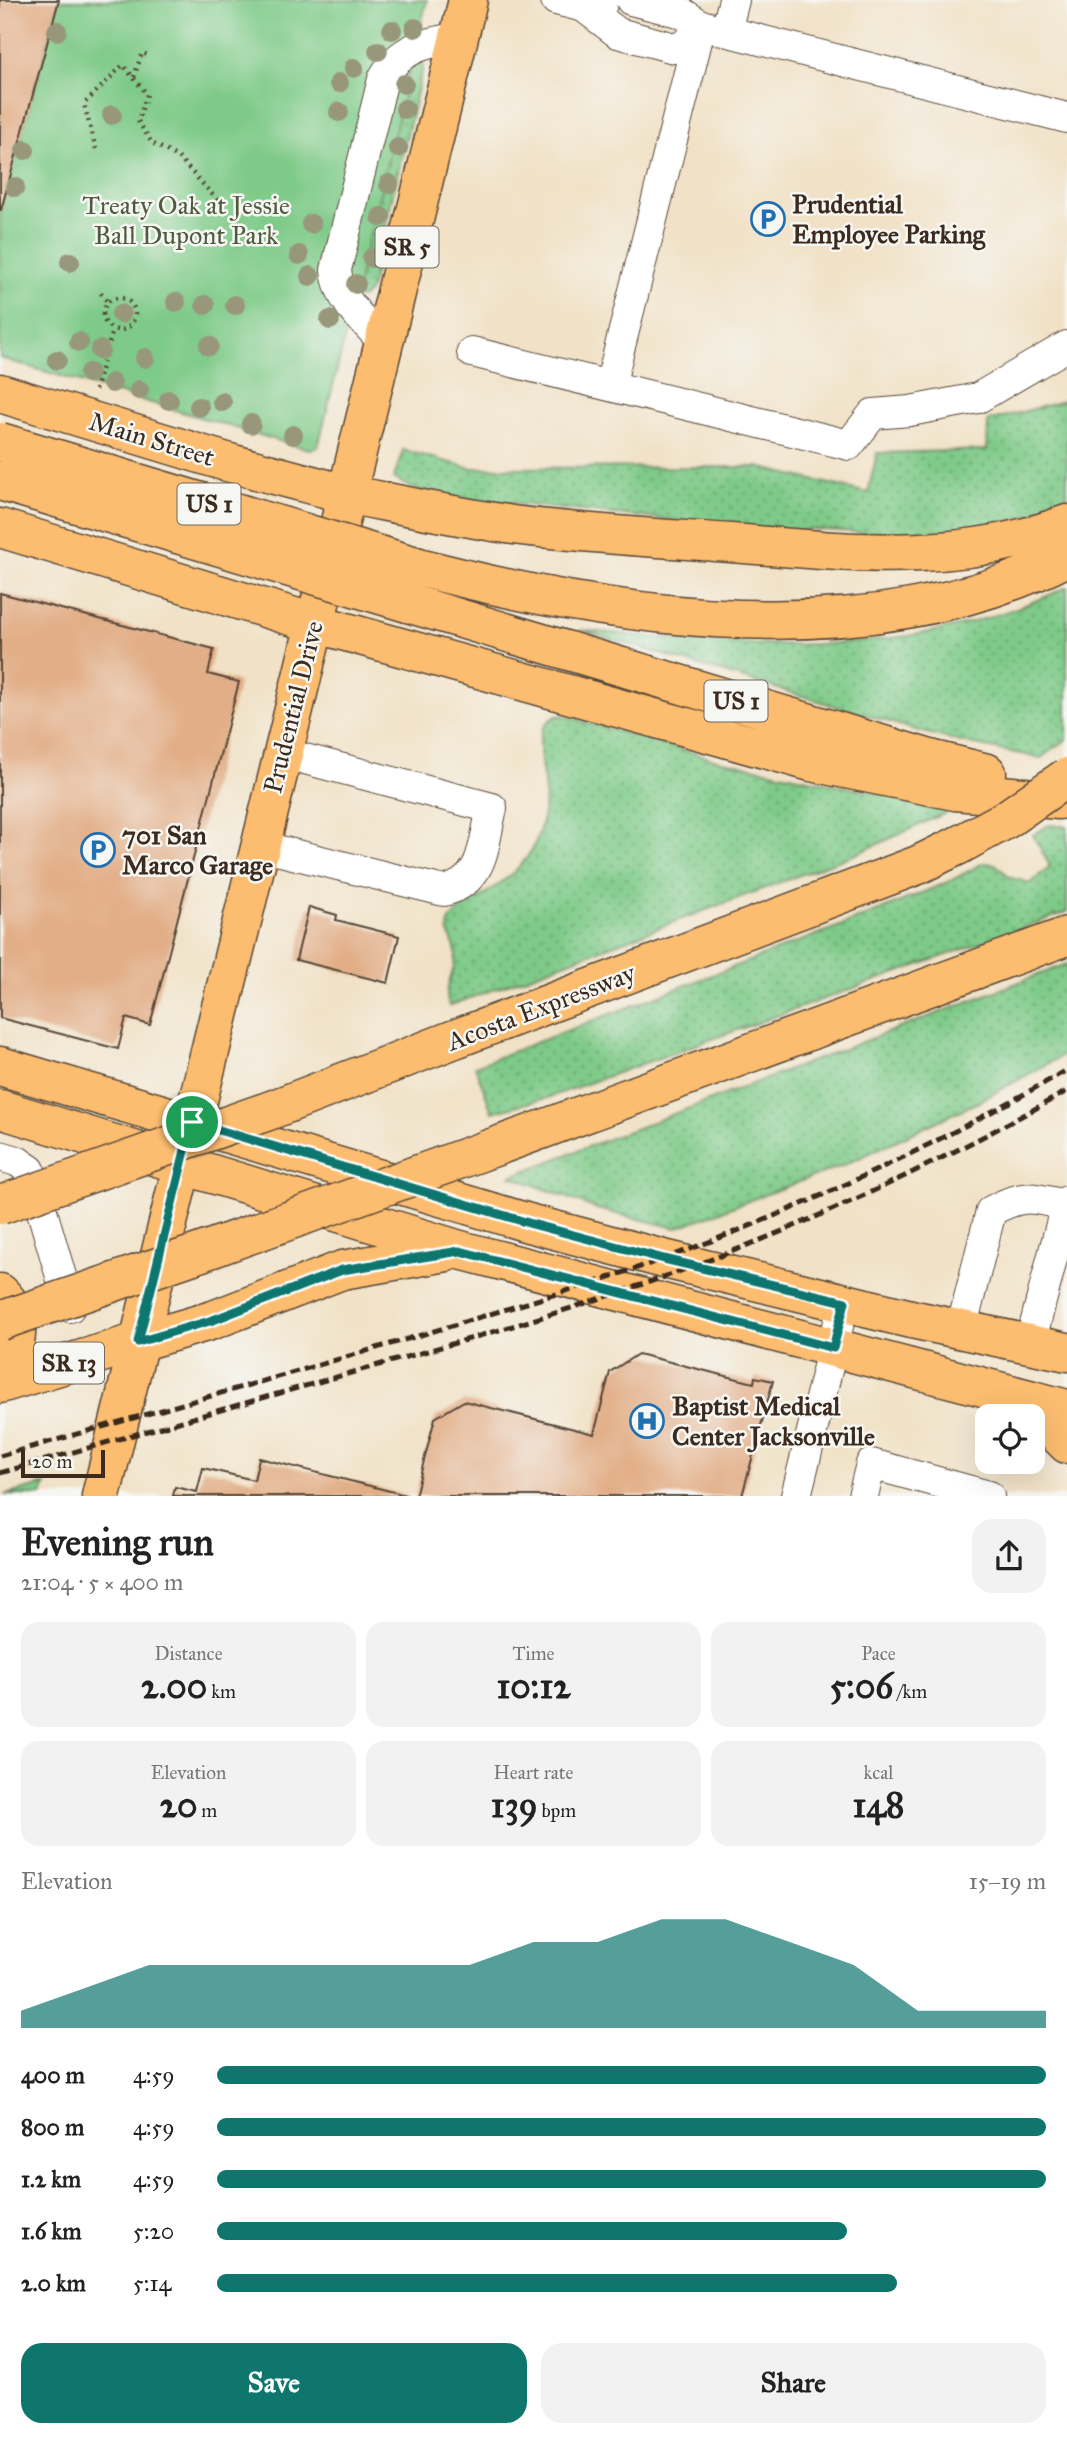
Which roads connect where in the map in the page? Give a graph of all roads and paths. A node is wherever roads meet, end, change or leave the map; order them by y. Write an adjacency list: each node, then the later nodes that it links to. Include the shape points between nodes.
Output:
1 (468, 0): 8 (main road, Prudential Drive / SR 5)
2 (556, 0): 6 (street)
3 (622, 0): 6 (street)
4 (631, 0): 7 (street, via 682,13)
5 (734, 0): 7 (street)
6 (584, 7): 7 (street, via 618,33 674,48)
7 (714, 28): 11 (street); 20 (street)
8 (459, 37): 17 (main road, Prudential Drive / SR 5); 17 (street, via 417,46 398,57 383,79 336,270 337,286 346,302)
9 (151, 56): 10 (path, via 142,53)
10 (134, 78): 12 (path, via 122,65 85,104); 13 (path, via 147,94 138,121 152,142 178,156)
11 (1067, 118)
12 (96, 149)
13 (222, 205)
14 (101, 293): 15 (path)
15 (108, 303): 16 (path, via 103,318); 16 (path, via 123,298 135,308 129,328)
16 (114, 330): 21 (path)
17 (383, 341): 26 (main road, Prudential Drive / SR 5)
18 (1067, 346): 20 (street, via 978,398 873,414 849,445)
19 (472, 352): 20 (street)
20 (610, 386)
21 (94, 390)
22 (0, 393): 24 (main road, Main Street)
23 (0, 442): 29 (main road, US 1, bridge, via 419,567 603,607 710,617 793,619 869,614 940,603 998,586)
24 (230, 463): 26 (main road, Main Street); 30 (main road, via 246,475 261,497 267,514 265,542 257,561 244,574 219,584)
25 (0, 481): 34 (main road, US 1, bridge, via 930,759)
26 (346, 494): 27 (main road, Main Street, via 546,528 859,552 971,549 1017,541); 31 (main road, Prudential Drive / SR 5)
27 (1067, 524)
28 (0, 528): 30 (main road)
29 (1067, 557)
30 (192, 586): 31 (main road)
31 (314, 624): 32 (main road, Prudential Drive / SR 13); 35 (main road, via 838,768 954,791)
32 (282, 753): 36 (main road, Prudential Drive / SR 13); 36 (street, via 492,808 479,863 466,883 444,891)
33 (1067, 777): 44 (main road, Acosta Expressway, bridge, via 1007,818 918,865 271,1110)
34 (1067, 790)
35 (1067, 800)
36 (260, 846): 40 (main road, Prudential Drive / SR 13)
37 (1067, 936): 49 (main road, bridge, via 500,1145)
38 (0, 1066): 40 (main road)
39 (0, 1109): 42 (main road)
40 (192, 1122): 42 (main road, Prudential Drive / SR 13); 47 (main road, via 532,1224)
41 (0, 1156): 48 (street, via 30,1170)
42 (182, 1164): 45 (main road); 51 (main road, Prudential Drive / SR 13)
43 (1066, 1203): 50 (street, via 1018,1198 991,1211); 52 (street)
44 (0, 1205)
45 (460, 1251): 51 (main road, via 342,1270 213,1320); 53 (main road)
46 (0, 1293): 55 (main road, via 14,1313 16,1335 11,1357)
47 (845, 1302): 50 (main road); 53 (street)
48 (69, 1307)
49 (0, 1321)
50 (961, 1330): 52 (main road)
51 (138, 1342): 56 (main road, SR 13); 60 (main road, Prudential Drive)
52 (1030, 1344): 54 (main road)
53 (833, 1348): 57 (main road); 61 (street)
54 (1067, 1352)
55 (0, 1374)
56 (0, 1384)
57 (998, 1390): 58 (main road); 59 (main road)
58 (1067, 1409)
59 (1067, 1444)
60 (101, 1496)
61 (796, 1496)
62 (863, 1496): 63 (street, via 871,1464)
63 (989, 1496)

